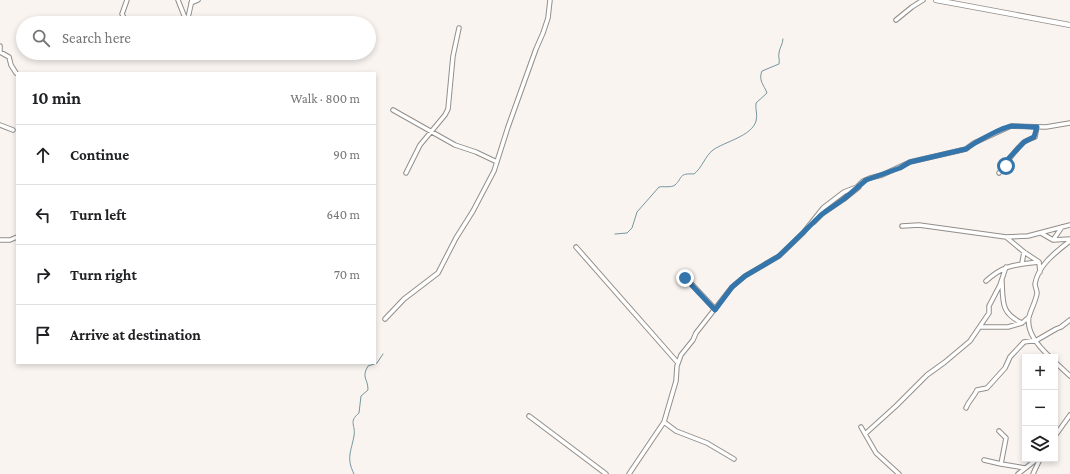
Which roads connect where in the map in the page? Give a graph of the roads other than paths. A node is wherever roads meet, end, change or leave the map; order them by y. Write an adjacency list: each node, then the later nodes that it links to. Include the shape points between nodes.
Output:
1 (127, 0): 8 (street)
2 (178, 0): 9 (street)
3 (198, 0): 7 (street)
4 (550, 0): 22 (street, via 548,18)
5 (923, 0): 11 (street)
6 (936, 0): 12 (street)
7 (191, 2): 10 (street)
8 (123, 16)
9 (185, 16)
10 (188, 16)
11 (896, 20)
12 (1070, 25)
13 (458, 28): 21 (street, via 448,109)
14 (0, 46): 15 (street, via 0,52 9,57)
15 (16, 73)
16 (393, 110): 21 (street)
17 (1070, 123): 19 (street)
18 (0, 125): 20 (street)
19 (1037, 127): 24 (street, via 1034,137 1024,142); 43 (street, via 1005,128 966,149 910,162 844,192 824,208 779,256 745,276 732,287)
20 (13, 130)
21 (431, 132): 22 (street); 23 (street, via 420,145)
22 (497, 162): 45 (street, via 438,273 404,299)
23 (406, 173)
24 (999, 173)
25 (1070, 225): 27 (street)
26 (902, 226): 30 (street, via 919,225)
27 (1062, 227): 28 (street); 32 (street)
28 (1041, 233): 30 (street); 32 (street)
29 (16, 237): 31 (street)
30 (1006, 237): 35 (street)
31 (0, 240)
32 (1053, 240): 33 (street)
33 (1070, 240): 39 (street, via 1048,259)
34 (576, 247): 51 (street)
35 (1024, 252): 36 (street); 37 (street)
36 (1039, 262): 37 (street); 39 (street)
37 (1022, 263): 38 (street)
38 (1006, 267): 41 (street); 42 (street, via 996,271)
39 (1040, 273): 44 (street)
40 (685, 278): 43 (street)
41 (1002, 278): 47 (street, via 1003,299 1008,315); 48 (street, via 989,313)
42 (986, 281)
43 (715, 310): 51 (street, via 696,333)
44 (1029, 317): 47 (street); 49 (street, via 1029,328)
45 (385, 319)
46 (1070, 320): 49 (street)
47 (1022, 324): 48 (street)
48 (980, 327): 61 (street, via 970,341 927,375)
49 (1036, 340): 50 (street); 54 (street, via 1024,342 987,388 977,390)
50 (1047, 354)
51 (678, 363): 57 (street, via 676,381)
52 (1058, 365): 53 (street)
53 (1070, 376)
54 (966, 408)
55 (1070, 415): 60 (street)
56 (529, 416): 68 (street)
57 (664, 422): 62 (street, via 676,431); 69 (street)
58 (861, 427): 61 (street)
59 (999, 431): 66 (street, via 1006,438)
60 (1058, 432)
61 (865, 434): 70 (street, via 876,453)
62 (734, 459)
63 (984, 460): 66 (street)
64 (1034, 462): 67 (street)
65 (1038, 462): 72 (street)
66 (1001, 464): 67 (street)
67 (1025, 468): 71 (street)
68 (606, 474)
69 (629, 474)
70 (899, 474)
71 (1018, 474)
72 (1033, 474)

